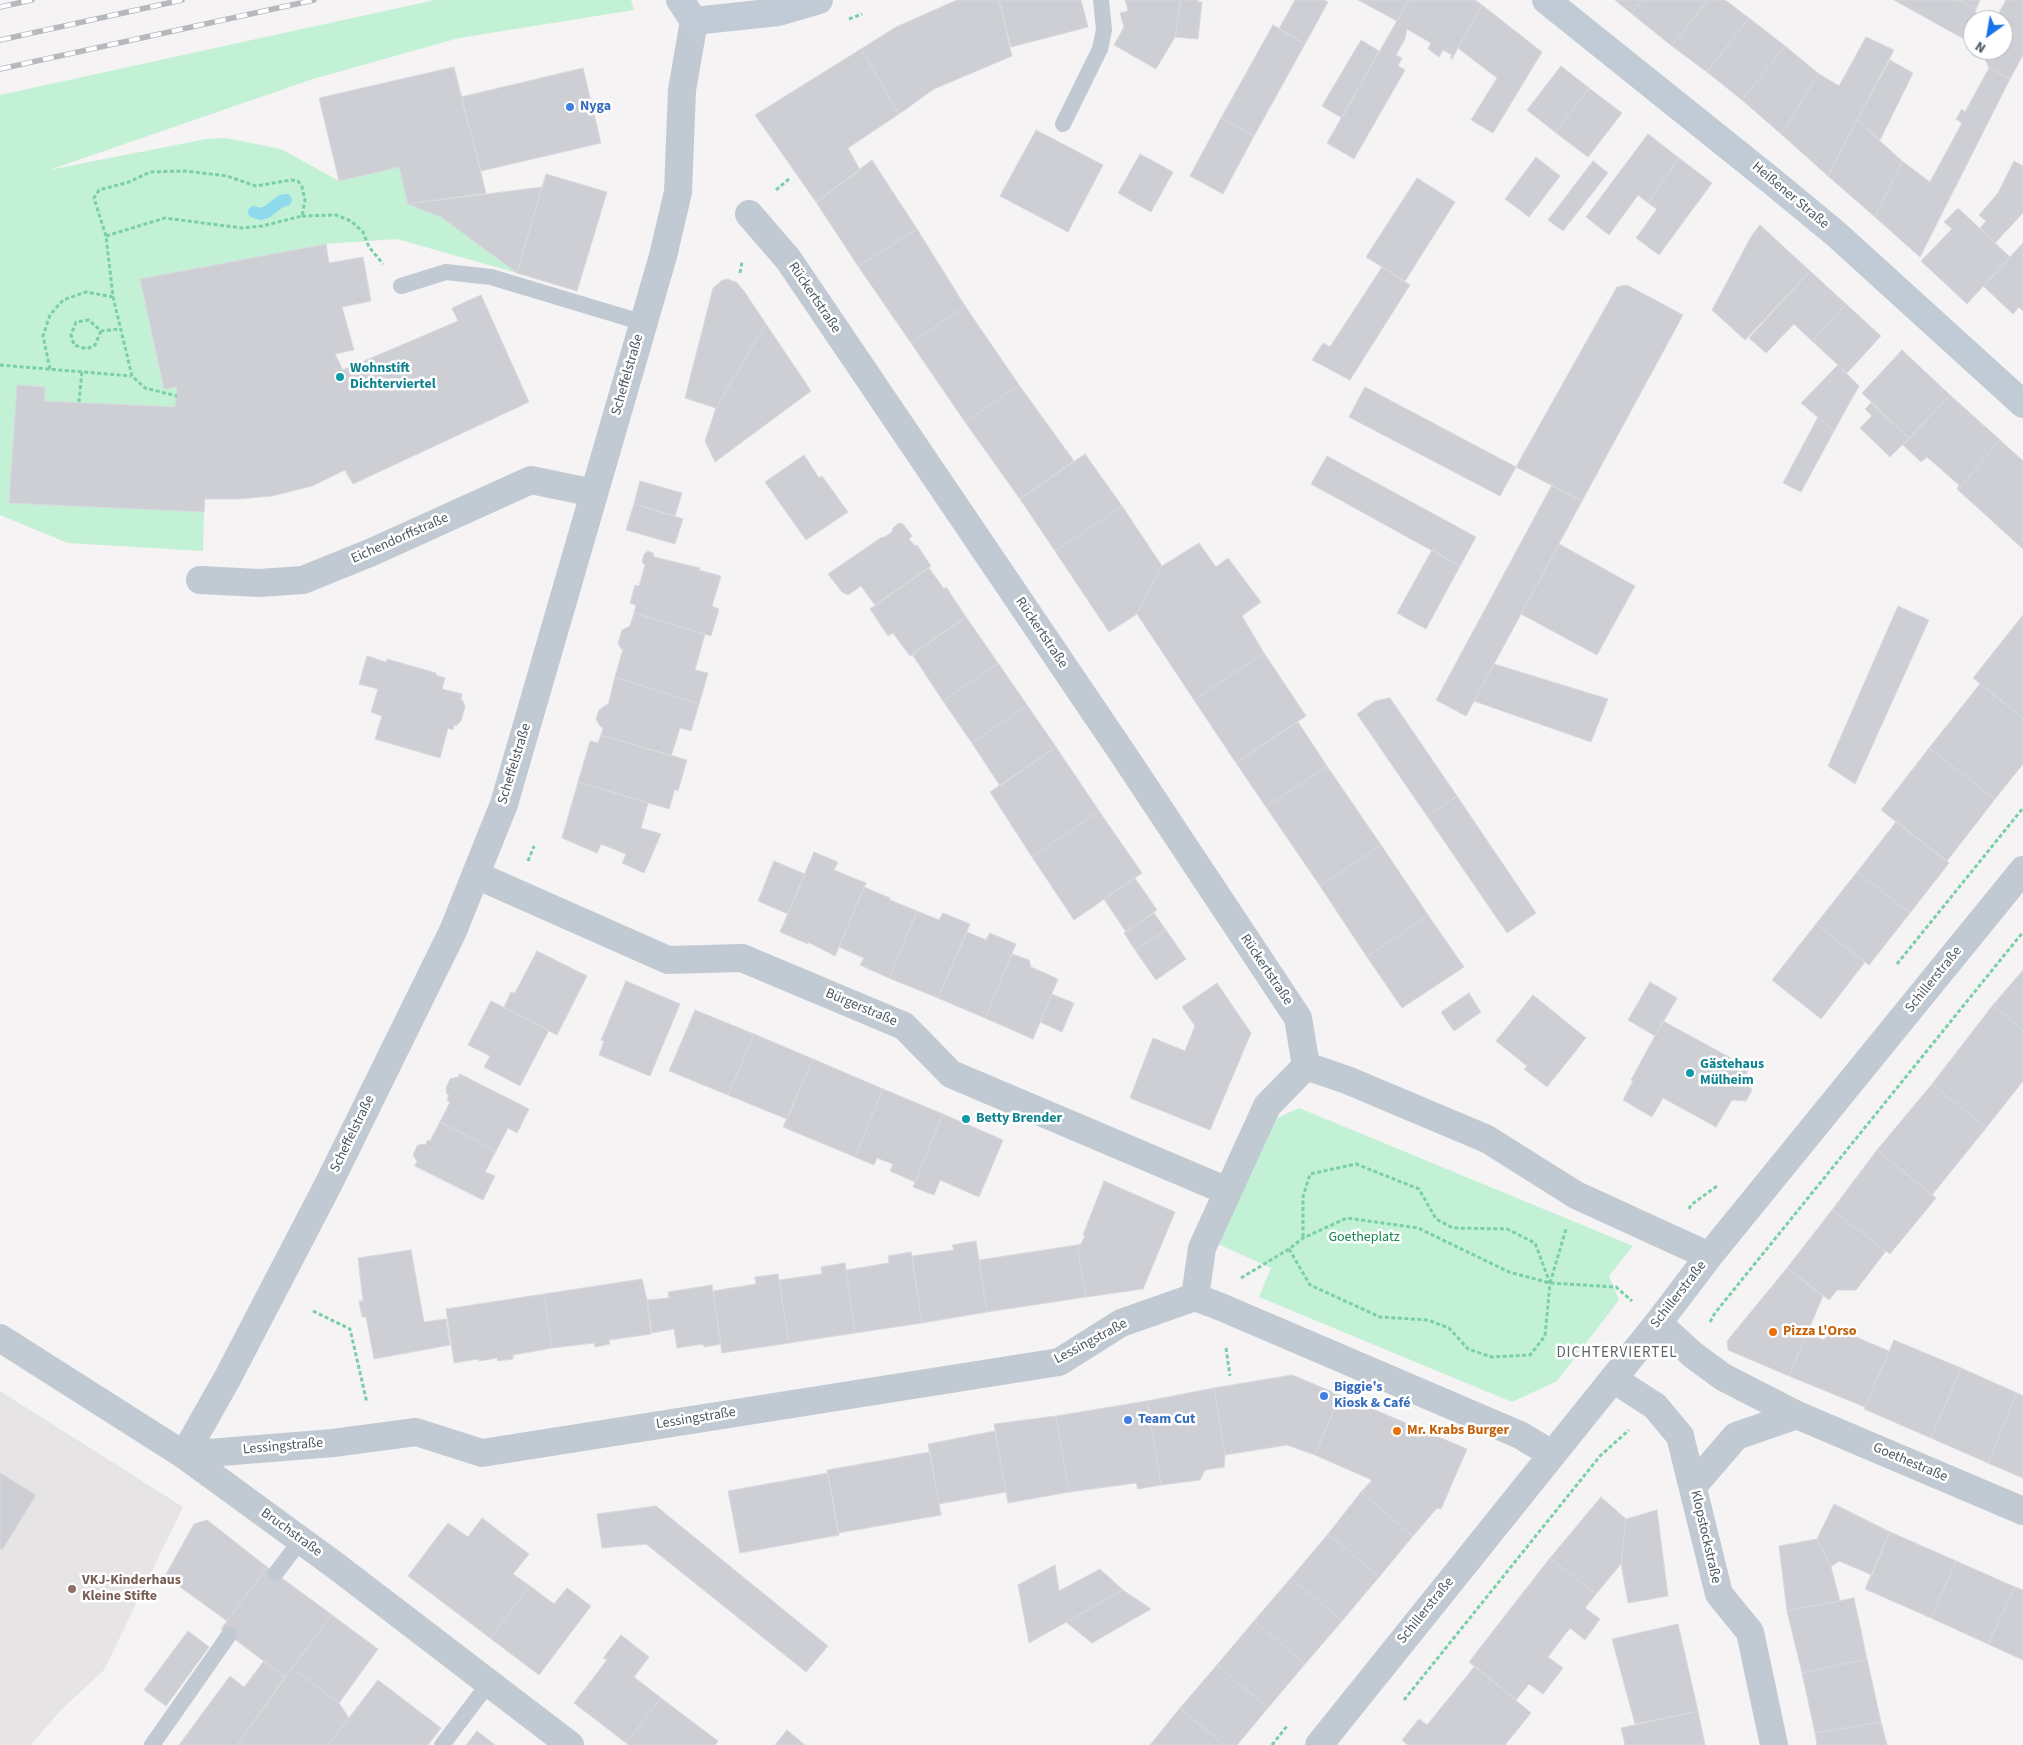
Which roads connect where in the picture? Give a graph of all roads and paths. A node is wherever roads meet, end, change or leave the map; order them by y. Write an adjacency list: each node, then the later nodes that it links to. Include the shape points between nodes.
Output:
1 (819, 0): 4 (street, via 778,12)
2 (1101, 0): 5 (lane, via 1104,30 1100,49)
3 (1546, 0): 20 (street, Heißener Straße, via 1829,228)
4 (687, 10): 11 (street, Scheffelstraße, via 678,192)
5 (1064, 124)
6 (749, 214): 25 (street, Rückertstraße, via 788,259 1293,1010 1298,1018)
7 (302, 216): 8 (path, via 242,228 165,218); 8 (path, via 305,200 298,181 256,186 227,176 185,171 150,172 129,182 98,190 94,198); 9 (path, via 336,215 351,221)
8 (106, 236): 10 (path)
9 (401, 286): 11 (lane, via 446,272 491,277)
10 (113, 297): 12 (path); 15 (path, via 86,292 63,300 50,314 42,336)
11 (644, 322): 21 (street, Scheffelstraße)
12 (119, 329): 13 (path); 17 (path)
13 (101, 331): 13 (path, via 89,320 76,322 71,334 74,345 87,349 95,345)
14 (0, 365): 15 (path)
15 (50, 369): 16 (path)
16 (82, 370): 17 (path); 19 (path)
17 (132, 376): 18 (path, via 145,388)
18 (176, 396)
19 (79, 402)
20 (2023, 404)
21 (594, 493): 22 (street, Eichendorffstraße, via 531,480 303,580 259,583); 24 (street, Scheffelstraße, via 504,804)
22 (200, 580)
23 (2023, 870): 30 (street, Schillerstraße)
24 (476, 875): 26 (street, Bürgerstraße, via 668,960 742,958 904,1026 951,1074); 40 (street, Scheffelstraße, via 453,931 329,1183 227,1380)
25 (1306, 1066): 26 (street, via 1267,1106); 27 (street, via 1347,1080 1487,1140)
26 (1227, 1191): 32 (street, via 1202,1248)
27 (1576, 1195): 30 (street); 31 (path)
28 (1303, 1238): 29 (path); 31 (path, via 1347,1218 1418,1228 1508,1272); 31 (path, via 1303,1197 1310,1174 1356,1164 1419,1190 1436,1219 1453,1228 1507,1229 1536,1243)
29 (1290, 1249): 31 (path, via 1310,1285 1380,1317 1428,1320 1449,1328 1468,1349 1492,1357 1530,1355 1545,1336); 32 (path, via 1226,1288)
30 (1709, 1256): 34 (street, Schillerstraße)
31 (1550, 1283): 34 (path, via 1616,1287)
32 (1195, 1297): 39 (street, via 1511,1431); 40 (street, Lessingstraße, via 1121,1323 1059,1362 482,1453 416,1432 333,1443)
33 (314, 1311): 37 (path, via 350,1329)
34 (1658, 1323): 36 (street, Schillerstraße); 38 (street, Goethestraße, via 1723,1377)
35 (0, 1338): 40 (street, Bruchstraße)
36 (1613, 1379): 39 (street, Schillerstraße); 41 (street, Klopstockstraße, via 1655,1406 1680,1436)
37 (369, 1409)
38 (1797, 1415): 41 (street, via 1736,1436); 42 (street, Goethestraße)
39 (1552, 1454): 50 (street, Schillerstraße)
40 (184, 1455): 43 (street, Bruchstraße)
41 (1693, 1486): 51 (street, Klopstockstraße, via 1719,1594 1750,1632)
42 (2023, 1511)
43 (301, 1540): 44 (lane); 46 (street, Bruchstraße)
44 (276, 1574)
45 (229, 1635): 47 (lane)
46 (489, 1683): 48 (lane); 49 (street, Bruchstraße)
47 (152, 1745)
48 (442, 1745)
49 (570, 1745)
50 (1319, 1745)
51 (1774, 1745)

